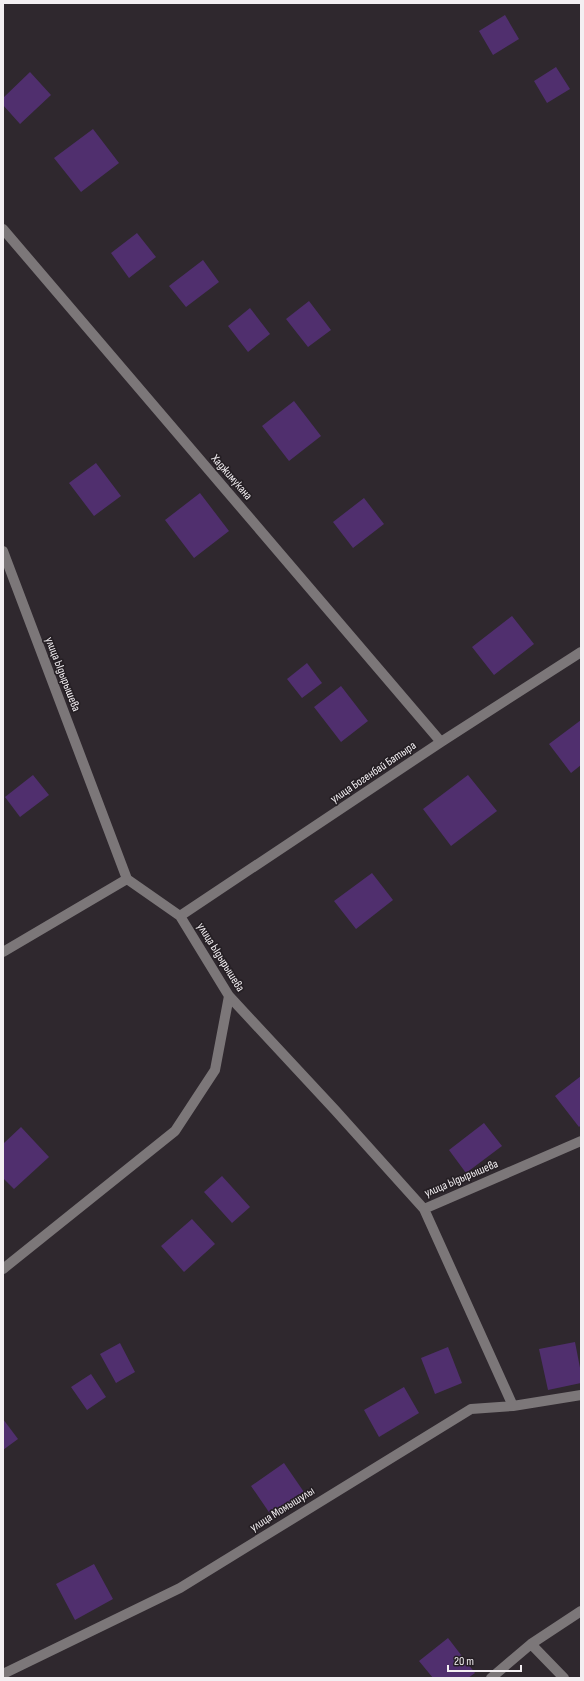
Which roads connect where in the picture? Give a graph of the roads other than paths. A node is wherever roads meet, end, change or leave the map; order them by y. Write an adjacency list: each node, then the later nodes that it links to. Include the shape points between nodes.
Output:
1 (3, 229): 4 (street, Хаджимукана)
2 (3, 551): 5 (street, улица Ыдырышева)
3 (581, 652): 4 (street, улица Богенбай Батыра)
4 (441, 742): 6 (street, улица Богенбай Батыра)
5 (127, 879): 6 (street, улица Ыдырышева); 7 (street)
6 (180, 916): 8 (street, улица Ыдырышева)
7 (3, 952)
8 (229, 996): 10 (street, улица Ыдырышева); 11 (street, via 215,1070 175,1131)
9 (581, 1141): 10 (street, улица Ыдырышева)
10 (424, 1209): 13 (street)
11 (3, 1269)
12 (581, 1395): 13 (street, улица Момышулы)
13 (513, 1406): 16 (street, улица Момышулы, via 470,1409 180,1588)
14 (581, 1611): 15 (street)
15 (530, 1644): 17 (street); 18 (street)
16 (3, 1674)
17 (491, 1678)
18 (564, 1678)

